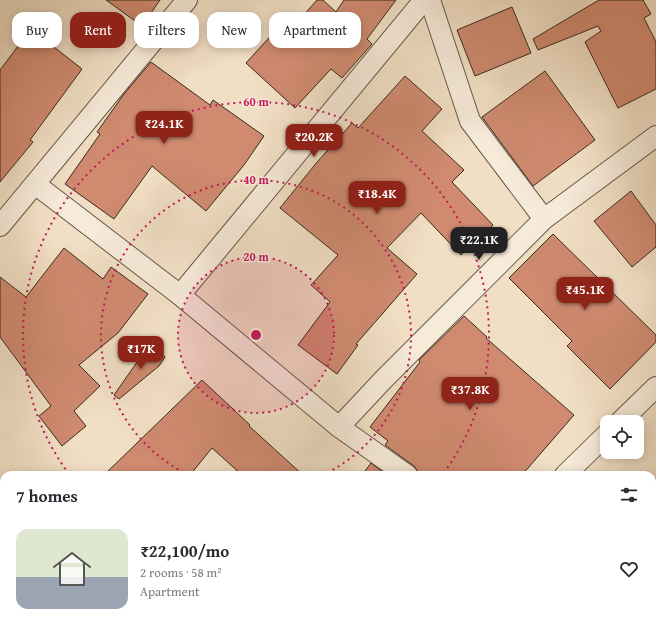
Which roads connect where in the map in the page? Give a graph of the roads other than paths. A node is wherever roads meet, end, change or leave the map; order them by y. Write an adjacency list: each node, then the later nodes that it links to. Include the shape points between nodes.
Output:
1 (187, 0): 5 (street)
2 (424, 0): 8 (street)
3 (430, 0): 6 (street, via 470,121)
4 (656, 136): 6 (street)
5 (35, 184): 7 (street); 8 (street)
6 (544, 219): 11 (street)
7 (0, 226)
8 (180, 295): 11 (street)
9 (656, 386): 10 (street)
10 (627, 415)
11 (339, 427): 13 (street)
12 (600, 441): 14 (street)
13 (401, 471)
14 (569, 471)

